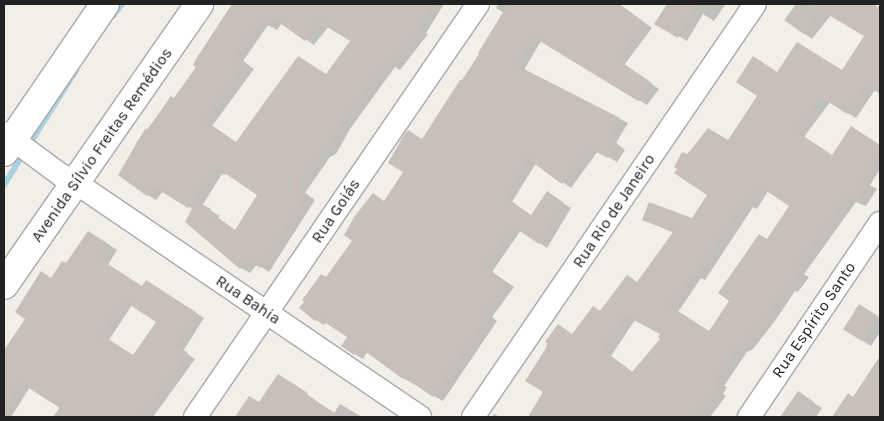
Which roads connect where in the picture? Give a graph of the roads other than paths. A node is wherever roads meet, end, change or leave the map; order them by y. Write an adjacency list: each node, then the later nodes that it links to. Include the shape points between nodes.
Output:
1 (106, 4): 5 (street)
2 (199, 4): 6 (street, Avenida Sílvio Freitas Remédios)
3 (478, 4): 9 (street, Rua Goiás)
4 (755, 4): 12 (street, Rua Rio de Janeiro)
5 (11, 142): 6 (street, Rua Bahia)
6 (68, 179): 8 (street, Avenida Sílvio Freitas Remédios); 9 (street, Rua Bahia)
7 (880, 223): 13 (street, Rua Espírito Santo)
8 (4, 285)
9 (266, 313): 10 (street, Rua Goiás); 11 (street, Rua Bahia)
10 (195, 417)
11 (420, 417)
12 (473, 417)
13 (748, 417)

